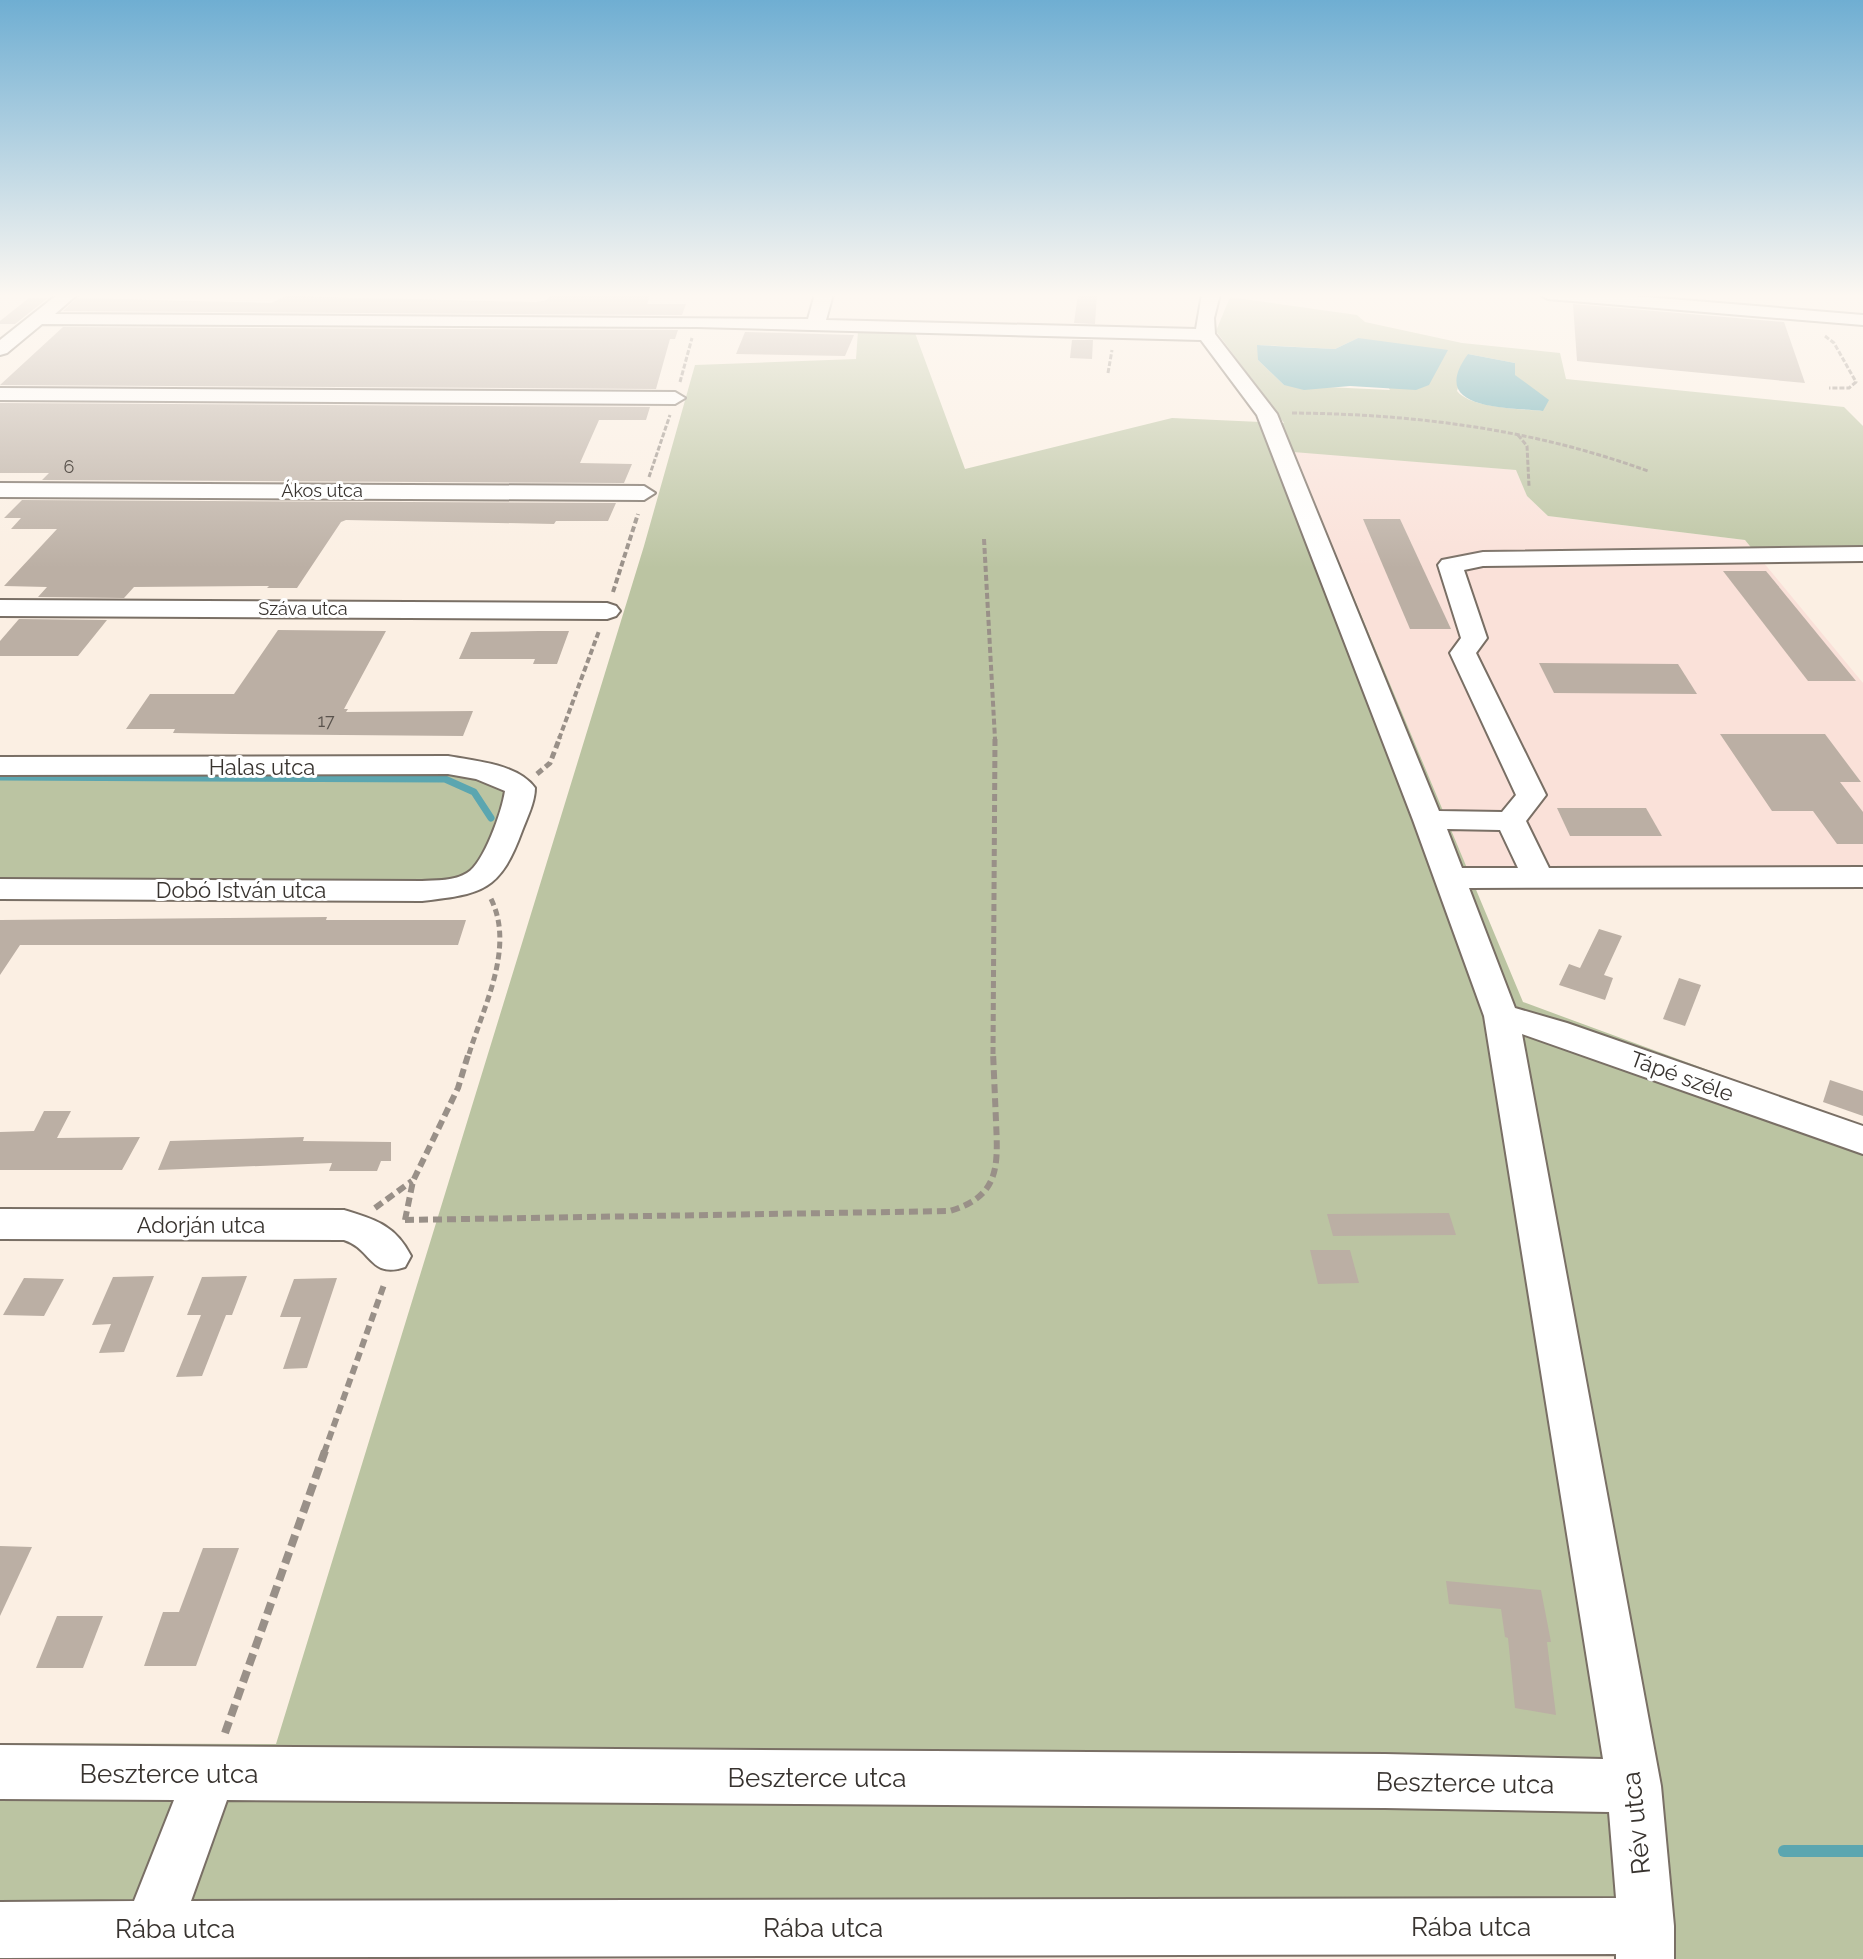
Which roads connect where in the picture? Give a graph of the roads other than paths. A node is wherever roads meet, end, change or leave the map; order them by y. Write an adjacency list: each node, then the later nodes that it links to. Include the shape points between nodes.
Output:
1 (1245, 385): 10 (street, Rév utca, via 1267,414)
2 (0, 394): 3 (street)
3 (675, 398)
4 (0, 490): 5 (street, Ákos utca)
5 (644, 493)
6 (1863, 554): 11 (street, via 1483,559 1450,565 1474,638 1463,653 1531,795)
7 (0, 608): 8 (street, Száva utca)
8 (607, 611)
9 (0, 766): 15 (street, Halas utca, via 478,769 520,788 493,863)
10 (1428, 820): 11 (street); 13 (street, Rév utca)
11 (1511, 821): 14 (street)
12 (1863, 877): 14 (street)
13 (1450, 878): 14 (street); 17 (street, Rév utca)
14 (1538, 878)
15 (480, 879): 16 (street, Dobó István utca, via 422,891)
16 (0, 889)
17 (1501, 1016): 18 (street, Tápé széle); 23 (street, Rév utca)
18 (1863, 1140)
19 (0, 1224): 20 (street, Adorján utca, via 344,1225 369,1233)
20 (391, 1256)
21 (0, 1772): 22 (street, Beszterce utca)
22 (210, 1774): 23 (street, Beszterce utca); 24 (street)
23 (1634, 1786): 26 (street, Rév utca)
24 (152, 1929): 25 (street, Rába utca); 26 (street, Rába utca)
25 (0, 1930)
26 (1645, 1943)

